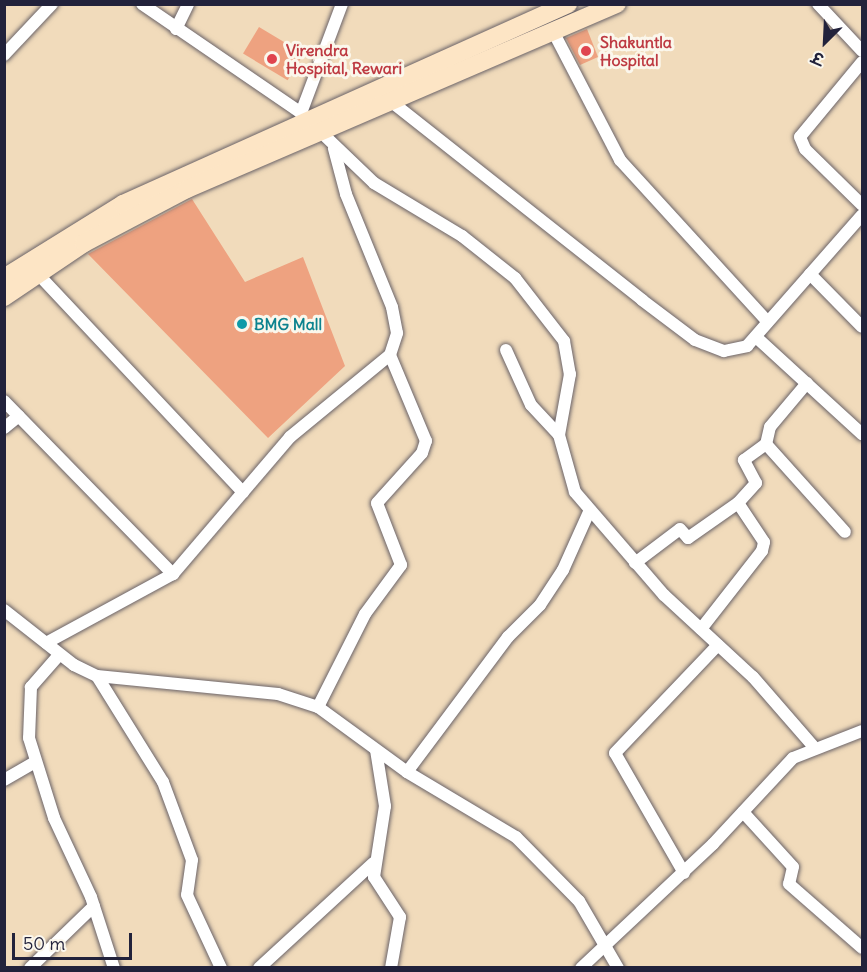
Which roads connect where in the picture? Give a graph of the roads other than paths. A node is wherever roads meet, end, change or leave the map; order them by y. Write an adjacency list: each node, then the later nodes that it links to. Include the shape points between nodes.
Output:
1 (52, 4): 12 (street)
2 (142, 4): 9 (street)
3 (188, 4): 9 (street)
4 (342, 4): 15 (street)
5 (568, 4): 8 (main road)
6 (617, 4): 10 (main road)
7 (818, 4): 11 (street)
8 (540, 10): 15 (main road)
9 (176, 29): 15 (street)
10 (555, 35): 14 (main road); 23 (street, via 620,160)
11 (862, 51)
12 (4, 56)
13 (862, 62): 17 (street, via 800,137 805,149)
14 (393, 103): 15 (main road); 25 (street, via 695,340 734,351)
15 (310, 121): 16 (street); 19 (main road); 21 (main road, via 123,204)
16 (334, 149): 27 (street, via 346,194 392,307 397,333); 33 (street, via 374,183 496,261 540,306 564,341 569,363)
17 (862, 205)
18 (862, 215): 20 (street)
19 (37, 273): 22 (main road); 35 (street)
20 (810, 274): 23 (street); 24 (street)
21 (4, 278)
22 (4, 297)
23 (768, 322): 25 (street)
24 (862, 327)
25 (756, 337): 28 (street)
26 (506, 350): 33 (street, via 531,405)
27 (390, 355): 35 (street, via 290,437); 47 (street, via 426,441 422,453 377,503 401,566 365,614)
28 (807, 383): 32 (street); 34 (street, via 770,427)
29 (4, 401): 30 (street)
30 (19, 416): 31 (street); 40 (street)
31 (4, 428)
32 (862, 434)
33 (559, 435): 37 (street, via 567,478)
34 (766, 444): 36 (street, via 744,460 756,483); 38 (street)
35 (243, 492): 40 (street)
36 (738, 503): 39 (street, via 688,538 680,529); 42 (street, via 764,542 762,551)
37 (589, 512): 39 (street); 52 (street, via 563,570 540,604)
38 (845, 532)
39 (635, 563): 42 (street)
40 (173, 574): 43 (street)
41 (4, 610): 43 (street)
42 (701, 629): 44 (street)
43 (46, 643): 45 (street)
44 (718, 645): 49 (street); 56 (street, via 615,753)
45 (60, 655): 46 (street); 51 (street, via 29,695)
46 (97, 676): 47 (street, via 278,694); 62 (street, via 163,782 192,860 187,895)
47 (318, 707): 50 (street)
48 (862, 731): 49 (street)
49 (813, 746): 54 (street, via 793,758)
50 (376, 750): 52 (street); 55 (street, via 385,806)
51 (34, 763): 53 (street); 57 (street)
52 (407, 772): 58 (street, via 516,837 579,901)
53 (4, 780)
54 (743, 812): 56 (street); 59 (street, via 793,867 789,884)
55 (373, 863): 63 (street); 64 (street, via 378,887 400,917)
56 (684, 873): 58 (street)
57 (94, 906): 60 (street); 61 (street)
58 (609, 946): 65 (street); 66 (street)
59 (862, 948)
60 (30, 968)
61 (114, 968)
62 (221, 968)
63 (259, 968)
64 (391, 968)
65 (580, 968)
66 (618, 968)

